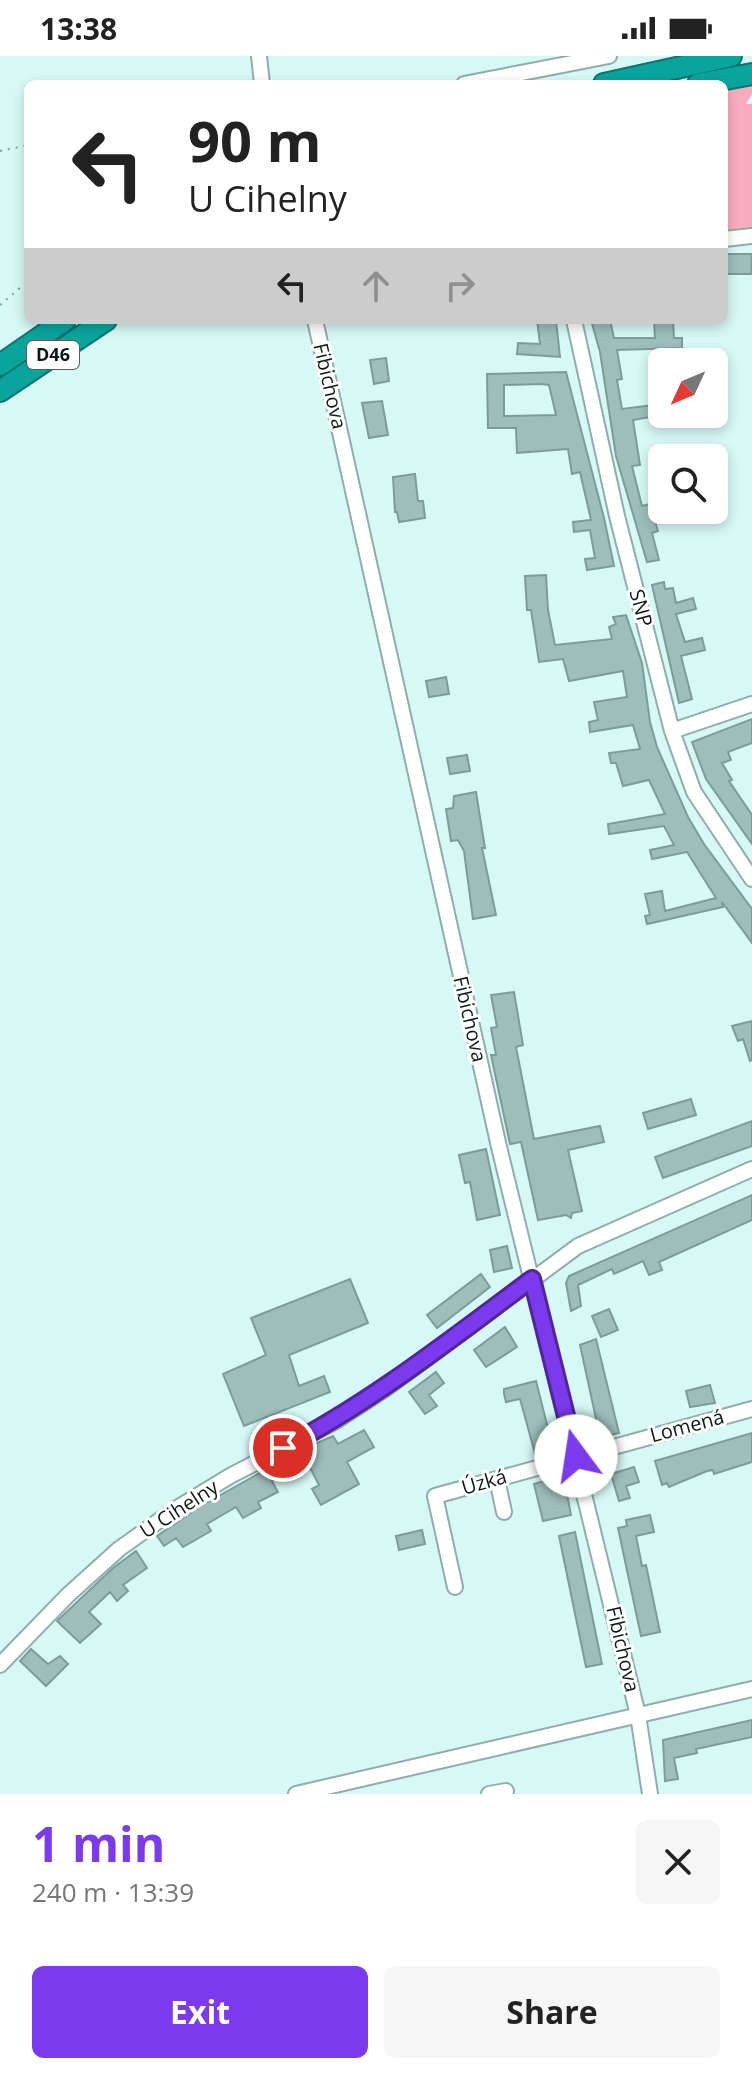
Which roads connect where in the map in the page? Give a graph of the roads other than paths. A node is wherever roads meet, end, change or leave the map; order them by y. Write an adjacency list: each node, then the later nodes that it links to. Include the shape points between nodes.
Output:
1 (259, 56): 5 (street)
2 (609, 56): 6 (street)
3 (731, 56): 7 (highway)
4 (752, 74): 8 (highway)
5 (262, 80)
6 (485, 80)
7 (622, 80)
8 (720, 80)
9 (752, 236): 10 (street)
10 (728, 239)
11 (59, 324): 15 (highway, D46)
12 (100, 324): 16 (highway, D46)
13 (316, 324): 21 (street, Fibichova)
14 (575, 324): 18 (street, SNP)
15 (0, 365)
16 (0, 391)
17 (752, 704): 18 (street)
18 (672, 731): 19 (street, SNP, via 694,792)
19 (752, 879)
20 (752, 1169): 21 (street, U Cihelny, via 578,1246)
21 (532, 1279): 23 (street, Fibichova); 27 (street, U Cihelny, via 336,1421 219,1483 130,1541)
22 (752, 1409): 23 (street, Lomená)
23 (576, 1456): 24 (street, Úzká); 29 (street, Fibichova)
24 (497, 1479): 25 (street); 26 (street, Úzká, via 435,1496)
25 (504, 1512)
26 (455, 1587)
27 (0, 1665)
28 (752, 1689): 29 (street)
29 (638, 1715): 31 (street); 33 (street, Fibichova)
30 (506, 1791): 32 (street)
31 (296, 1794)
32 (489, 1794)
33 (650, 1794)

